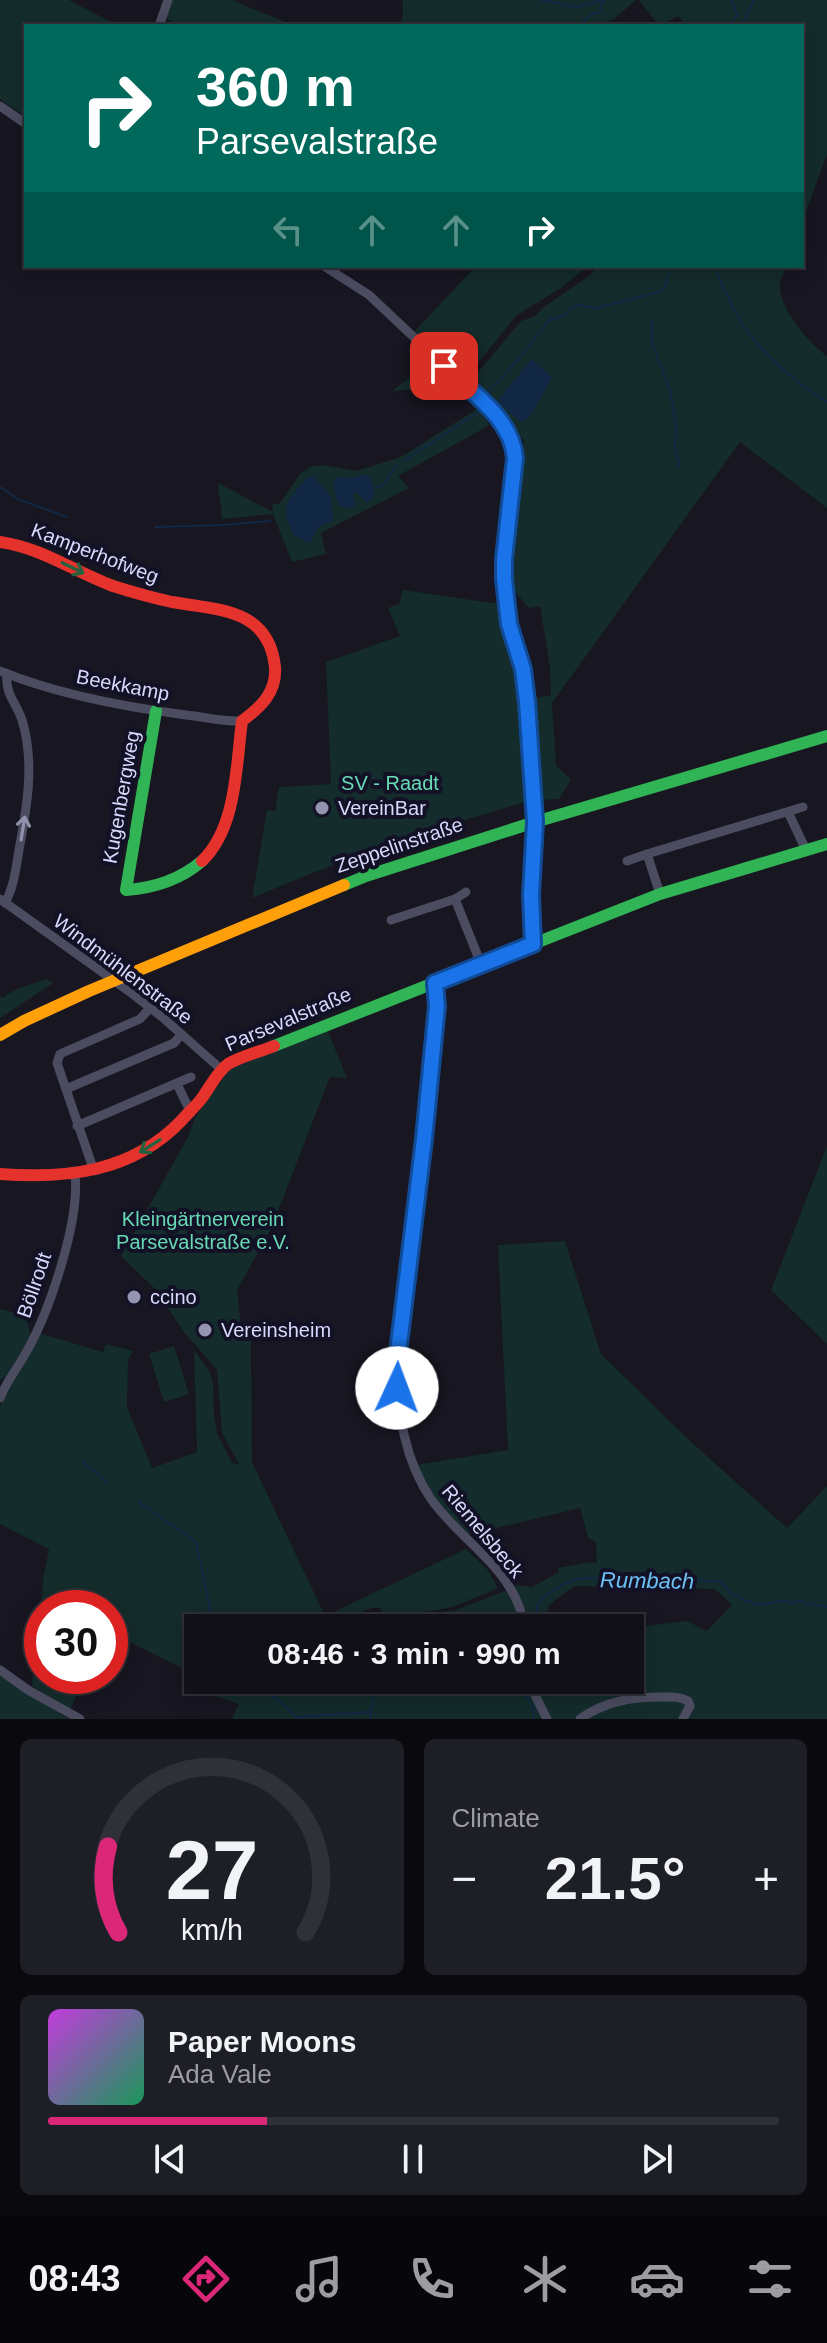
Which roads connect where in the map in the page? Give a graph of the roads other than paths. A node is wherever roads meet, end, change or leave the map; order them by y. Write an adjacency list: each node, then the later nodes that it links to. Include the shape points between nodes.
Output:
1 (168, 0): 2 (street)
2 (160, 24)
3 (0, 106): 4 (street)
4 (24, 123)
5 (327, 268): 13 (street, via 369,295 489,408 514,443 505,599 526,690)
6 (0, 542): 9 (street, Kamperhofweg, one-way to 9, via 27,547 132,591 241,614 265,636 275,666 263,706)
7 (4, 673): 8 (street, Beekkamp); 21 (street, one-way to 7, via 10,893 29,770 22,719)
8 (156, 711): 9 (street, Beekkamp); 9 (street, Kugenbergweg, via 126,890 174,879 213,847 223,829)
9 (242, 721)
10 (827, 736): 13 (street, Zeppelinstraße)
11 (803, 807): 12 (street)
12 (788, 812): 15 (street); 16 (street)
13 (535, 822): 23 (street); 25 (street, Zeppelinstraße, via 366,876)
14 (827, 844): 15 (street, Parsevalstraße)
15 (806, 850): 19 (street, Parsevalstraße)
16 (647, 854): 17 (street); 19 (street)
17 (627, 861)
18 (466, 892): 20 (street)
19 (660, 894): 23 (street, Parsevalstraße)
20 (455, 899): 22 (street); 24 (street)
21 (2, 901): 25 (street, Windmühlenstraße)
22 (391, 920)
23 (533, 944): 24 (street, Parsevalstraße)
24 (481, 964): 26 (street, Parsevalstraße)
25 (113, 981): 27 (street, Windmühlenstraße); 28 (street, Zeppelinstraße)
26 (435, 983): 30 (street, Parsevalstraße); 40 (street, Riemelsbeck, via 424,1139 396,1369 397,1407 403,1436 429,1497 496,1569)
27 (149, 1009): 29 (street, Windmühlenstraße); 33 (street, via 140,1019 60,1054 57,1063)
28 (0, 1035)
29 (181, 1035): 30 (street, Windmühlenstraße); 33 (street, via 174,1043)
30 (222, 1070): 34 (street, Parsevalstraße)
31 (191, 1077): 32 (street)
32 (177, 1084): 34 (street); 35 (street)
33 (66, 1089): 35 (street)
34 (191, 1113): 36 (street, Parsevalstraße, one-way to 36, via 140,1153)
35 (77, 1126): 36 (street)
36 (94, 1171): 38 (street, Parsevalstraße)
37 (0, 1174): 38 (street, Parsevalstraße)
38 (75, 1175): 39 (street, Böllrodt, via 54,1290)
39 (0, 1398)
40 (520, 1614)
41 (0, 1670): 43 (street)
42 (535, 1694): 44 (street)
43 (80, 1719)
44 (547, 1719)
45 (580, 1719): 46 (street, via 630,1698 679,1697 690,1706)
46 (683, 1719)

